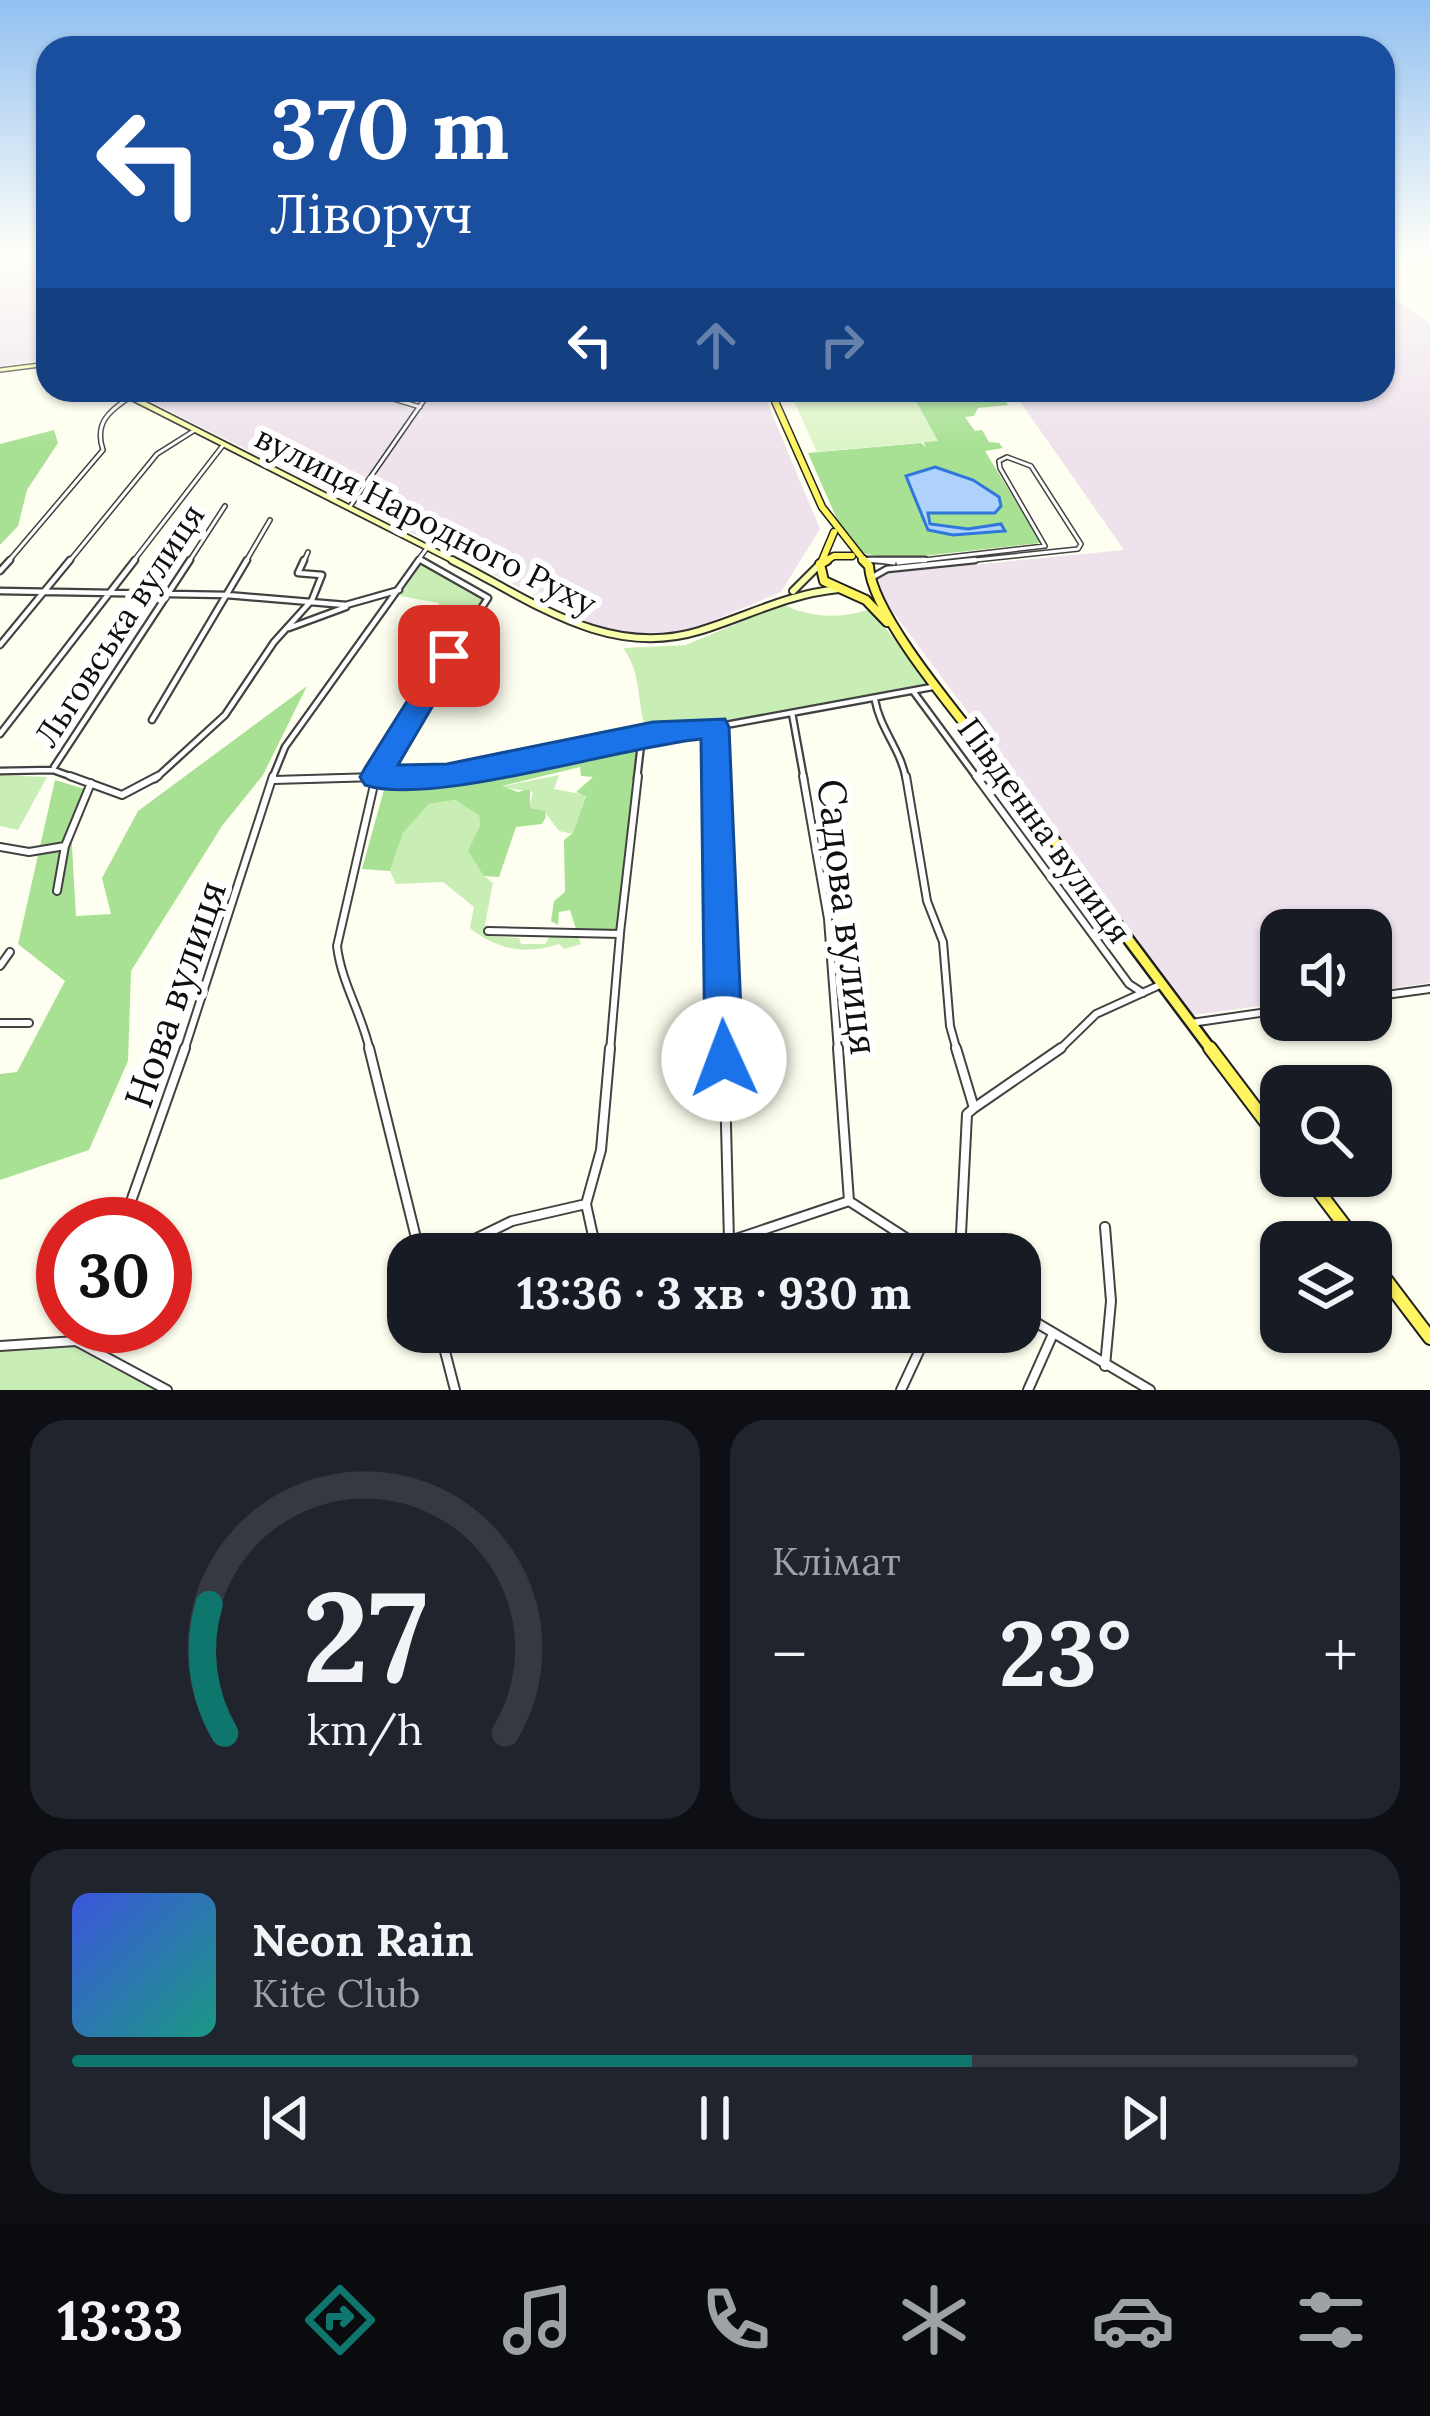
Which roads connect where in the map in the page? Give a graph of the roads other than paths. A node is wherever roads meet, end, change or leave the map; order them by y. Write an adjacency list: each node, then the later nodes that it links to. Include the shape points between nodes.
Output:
1 (36, 365): 2 (main road)
2 (0, 370)
3 (123, 402): 22 (street, via 100,420 103,449 90,468)
4 (140, 402): 9 (main road, вулиця Народного Руху)
5 (404, 402): 8 (street)
6 (423, 402): 8 (street)
7 (775, 402): 14 (main road)
8 (420, 407): 12 (street)
9 (195, 430): 10 (main road, вулиця Народного Руху); 27 (street, via 157,454)
10 (224, 444): 12 (main road, вулиця Народного Руху); 28 (street)
11 (225, 506): 30 (street, Льговська вулиця)
12 (349, 508): 16 (main road, вулиця Народного Руху)
13 (270, 520): 31 (street)
14 (834, 530): 19 (main road); 21 (main road)
15 (1047, 542): 17 (street); 17 (street, via 1000,468 1003,458 1031,466 1080,540 1081,548); 19 (street, via 1040,550 896,563)
16 (427, 548): 20 (street, Нова вулиця); 29 (main road, вулиця Народного Руху, via 619,640 694,636)
17 (1069, 550): 23 (street, via 887,569)
18 (308, 552): 32 (street, via 298,574 322,575)
19 (859, 558): 21 (main road, via 834,556); 23 (main road)
20 (420, 559): 25 (street, Нова вулиця); 47 (street, via 486,594 486,604)
21 (820, 565): 24 (main road, via 824,581); 29 (main road, вулиця Народного Руху)
22 (0, 571)
23 (871, 578): 24 (main road); 35 (main road, via 873,595)
24 (843, 589): 29 (main road, вулиця Народного Руху); 35 (main road)
25 (399, 590): 33 (street); 48 (street, Нова вулиця, via 285,747)
26 (0, 591): 27 (street)
27 (44, 592): 28 (street); 36 (street)
28 (105, 594): 30 (street); 43 (street)
29 (789, 595)
30 (168, 596): 31 (street); 45 (street, Льговська вулиця)
31 (227, 596): 32 (street); 41 (street)
32 (312, 600): 33 (street); 34 (street)
33 (346, 605): 34 (street)
34 (284, 630): 49 (street, via 224,715 153,781 122,795)
35 (904, 641): 37 (main road)
36 (0, 645)
37 (938, 686): 38 (street); 57 (main road)
38 (913, 691): 39 (street); 59 (street, Південна вулиця, via 1129,984)
39 (875, 700): 40 (street); 65 (street, via 903,760 927,901 943,942 950,1025)
40 (792, 713): 42 (street); 69 (street, Садова вулиця, via 828,919)
41 (152, 720)
42 (715, 727): 44 (street); 76 (street)
43 (0, 734)
44 (642, 736): 47 (street, via 447,775); 54 (street)
45 (53, 770): 46 (street); 49 (street)
46 (0, 771)
47 (375, 777): 48 (street); 73 (street, via 339,964 364,1022)
48 (274, 780): 67 (street, Нова вулиця)
49 (91, 783): 50 (street)
50 (65, 846): 51 (street); 52 (street)
51 (0, 848)
52 (57, 891)
53 (488, 931): 54 (street)
54 (620, 934): 70 (street, via 601,1150)
55 (10, 952): 56 (street)
56 (0, 966)
57 (1162, 984): 59 (street); 64 (main road)
58 (1430, 989): 60 (street)
59 (1144, 993): 65 (street, via 1096,1014 1054,1054)
60 (1392, 994)
61 (1260, 1013): 64 (street)
62 (0, 1023): 63 (street)
63 (29, 1023)
64 (1191, 1023): 66 (main road)
65 (974, 1108): 79 (street, via 967,1114)
66 (1260, 1114)
67 (132, 1197)
68 (1323, 1197): 71 (main road)
69 (849, 1201): 77 (street); 78 (street)
70 (586, 1204): 74 (street, via 527,1213); 75 (street)
71 (1341, 1221)
72 (1105, 1227): 87 (street, via 1112,1301)
73 (414, 1233)
74 (476, 1233)
75 (592, 1233)
76 (729, 1233)
77 (753, 1233)
78 (899, 1233)
79 (961, 1233)
80 (1392, 1288): 83 (main road)
81 (1041, 1326): 82 (street)
82 (1053, 1334): 87 (street); 91 (street)
83 (1430, 1338)
84 (0, 1346): 88 (street, via 76,1341)
85 (445, 1353): 89 (street)
86 (918, 1353): 90 (street)
87 (1106, 1366): 92 (street)
88 (167, 1390)
89 (455, 1390)
90 (901, 1390)
91 (1028, 1390)
92 (1150, 1390)

